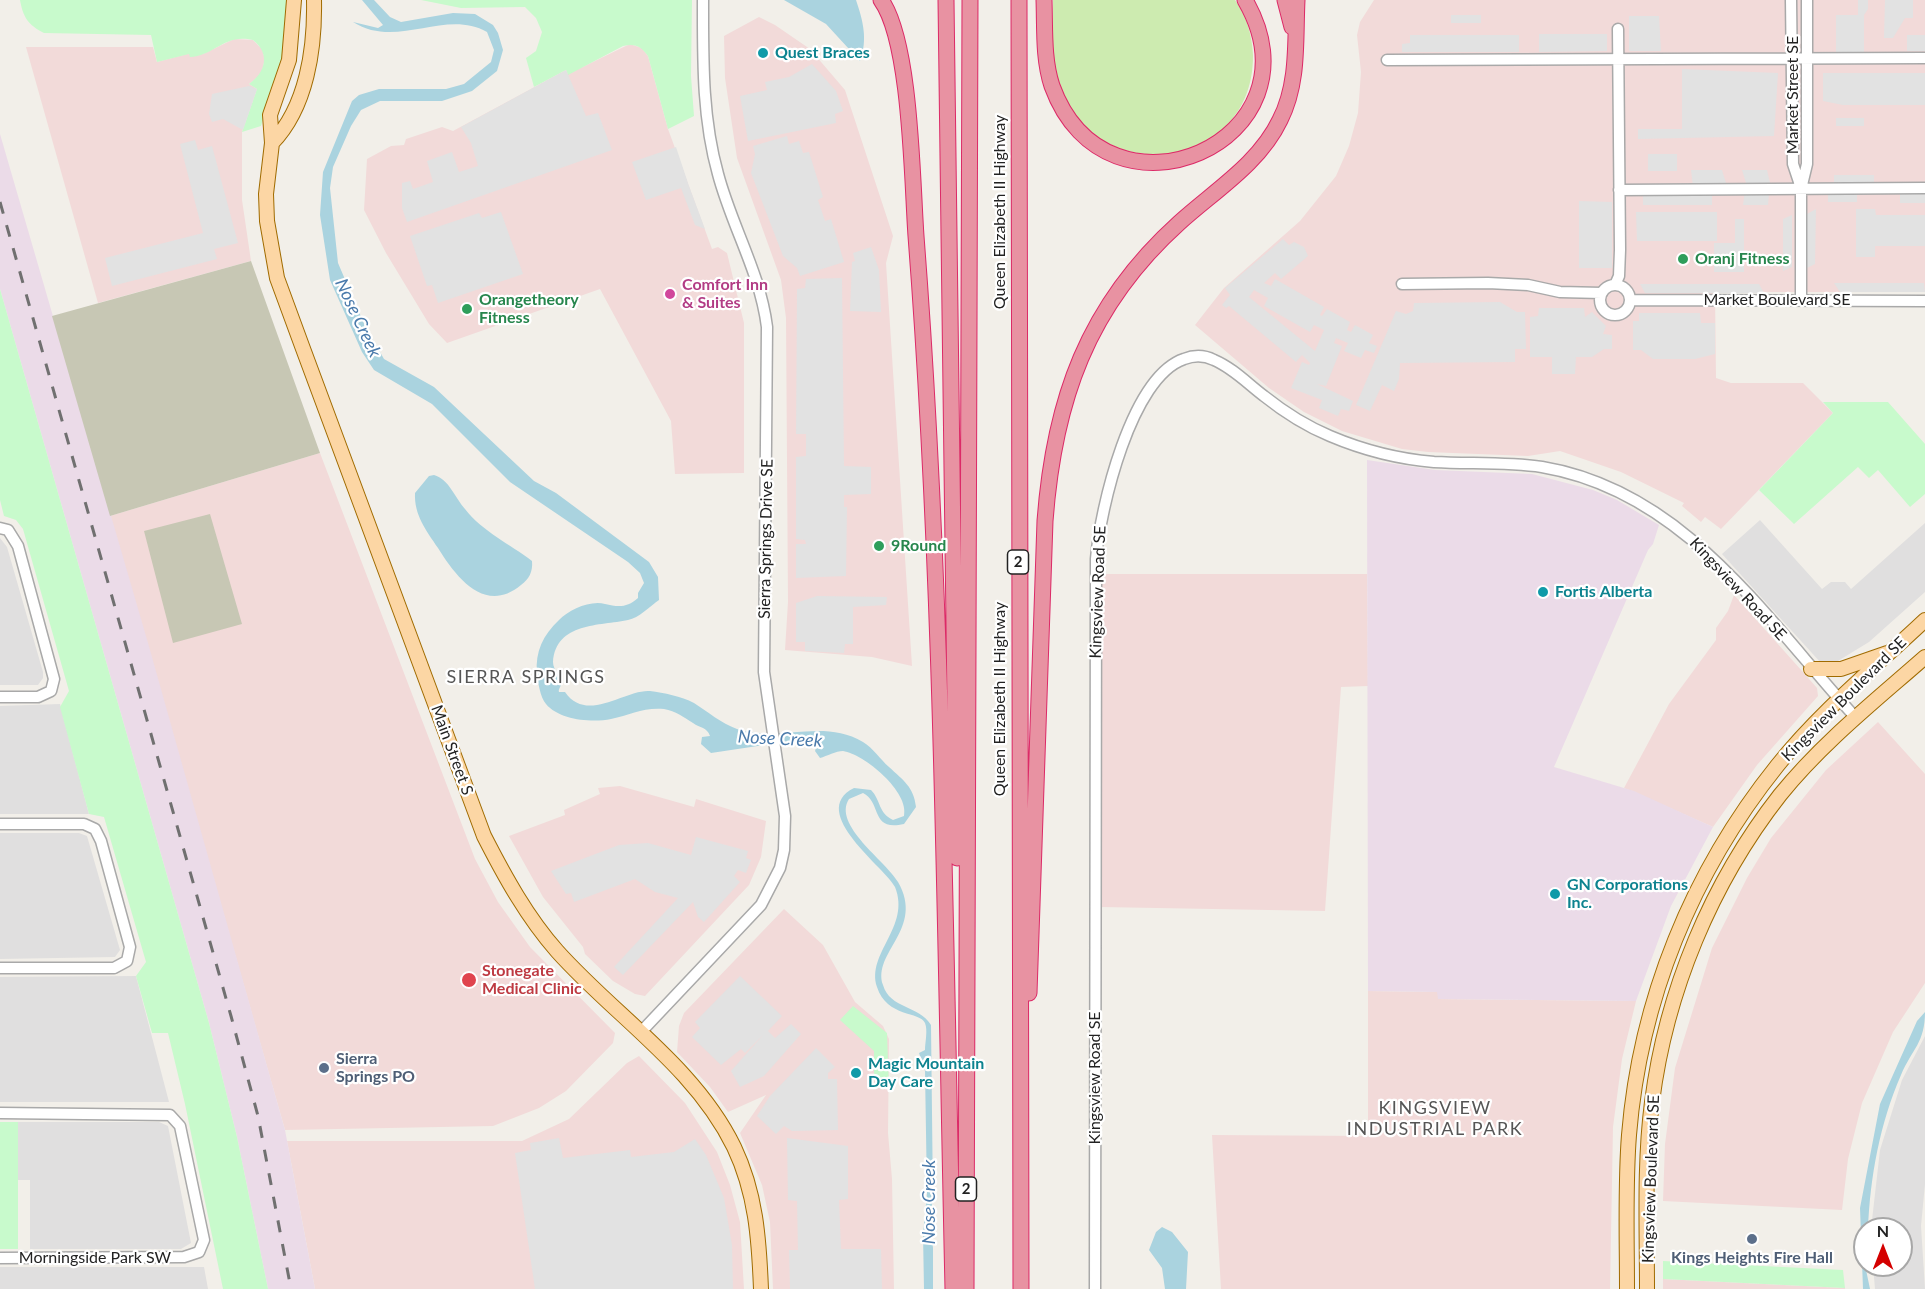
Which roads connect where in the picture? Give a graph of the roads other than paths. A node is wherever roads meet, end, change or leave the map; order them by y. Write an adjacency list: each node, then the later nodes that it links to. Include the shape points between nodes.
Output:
1 (294, 0): 21 (main road, Main Street S, via 289,60 270,116)
2 (316, 0): 21 (main road, via 310,60 300,93 289,120)
3 (703, 0): 41 (street, Sierra Springs Drive SE, via 708,126 721,186 759,283 767,327 764,644 770,723 786,831 780,868 761,905)
4 (881, 0): 47 (highway, via 894,26 902,69 925,361 939,671)
5 (946, 0): 42 (highway, via 957,907)
6 (970, 0): 42 (highway, Queen Elizabeth II Highway / 2)
7 (1018, 0): 44 (highway, Queen Elizabeth II Highway / 2)
8 (1044, 0): 9 (highway, via 1050,79 1065,112 1104,148 1134,161 1152,163 1188,159 1218,144 1252,105 1259,87 1262,56 1258,28)
9 (1245, 0)
10 (1285, 0): 15 (highway)
11 (1298, 0): 15 (highway)
12 (1791, 0): 16 (street, Market Street SE)
13 (1806, 0): 17 (street, Market Street SE)
14 (1618, 29): 19 (street)
15 (1295, 38): 44 (highway, via 1294,75 1281,120 1263,147 1165,236 1110,303 1074,371 1055,439 1045,521 1032,938)
16 (1794, 58): 17 (street); 19 (street); 23 (street, Market Street SE, via 1793,164)
17 (1807, 58): 18 (street); 23 (street, Market Street SE, via 1807,164)
18 (1925, 58)
19 (1618, 59): 20 (street); 24 (street)
20 (1387, 60)
21 (272, 143): 41 (main road, Main Street S, via 267,212 277,278 484,836 508,884 545,936)
22 (1925, 188): 23 (street)
23 (1801, 189): 24 (street); 29 (street, Market Street SE)
24 (1619, 190): 26 (street, via 1619,276)
25 (1402, 284): 27 (street, via 1488,283)
26 (1615, 285): 27 (street); 28 (street, via 1626,290)
27 (1602, 293): 28 (street, via 1600,303 1611,315 1621,314)
28 (1630, 300): 29 (street, Market Boulevard SE)
29 (1801, 300): 30 (street, Market Boulevard SE)
30 (1925, 301)
31 (0, 528): 36 (street, via 8,530 18,546 54,679 51,691 38,697)
32 (1925, 620): 33 (main road, Kingsview Boulevard SE)
33 (1892, 652): 35 (main road, via 1841,669); 37 (main road, Kingsview Boulevard SE)
34 (1925, 657): 38 (main road, Kingsview Boulevard SE)
35 (1811, 669): 37 (street, Kingsview Road SE); 50 (street, Kingsview Road SE, via 1698,544 1670,521 1625,494 1586,478 1541,467 1434,462 1360,448 1295,418 1215,360 1196,356 1176,362 1166,370 1139,409 1120,451 1103,503 1096,559)
36 (0, 697)
37 (1840, 700): 38 (street, Kingsview Road SE); 51 (main road, Kingsview Boulevard SE, via 1778,765 1742,813 1706,872 1665,966 1646,1029 1630,1119)
38 (1856, 718): 52 (main road, Kingsview Boulevard SE, via 1781,794 1743,847 1711,905 1684,972 1665,1034 1652,1104 1647,1174)
39 (0, 824): 40 (street, via 84,824 95,829 130,947 127,961 114,968)
40 (0, 968)
41 (640, 1033): 46 (main road, Main Street S, via 691,1083 735,1148 752,1192)
42 (966, 1089): 48 (highway, Queen Elizabeth II Highway / 2)
43 (0, 1113): 45 (street, Morningside Park SW, via 170,1115 180,1126 204,1240 199,1252 184,1257)
44 (1021, 1124): 49 (highway, Queen Elizabeth II Highway / 2)
45 (0, 1258)
46 (761, 1289)
47 (953, 1289)
48 (966, 1289)
49 (1021, 1289)
50 (1095, 1289)
51 (1627, 1289)
52 (1647, 1289)

